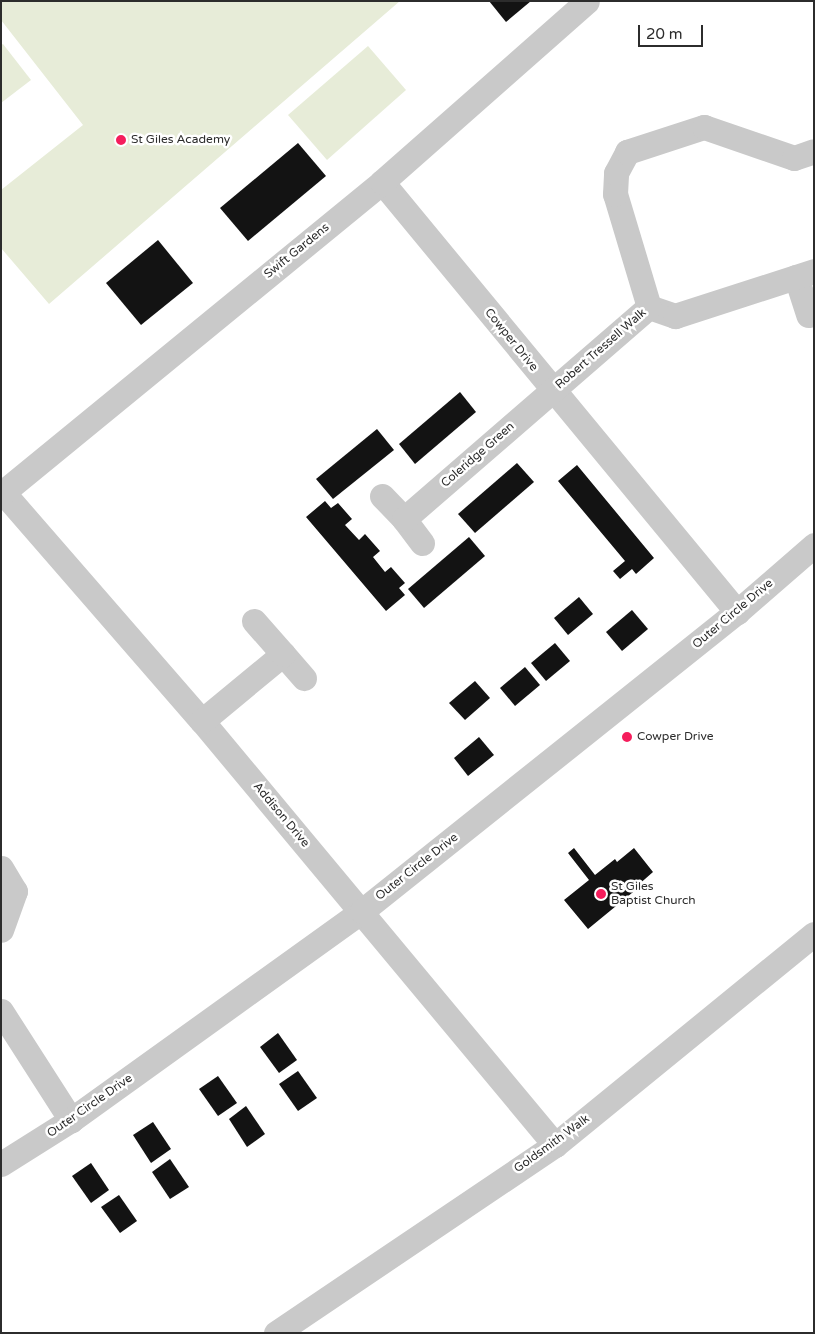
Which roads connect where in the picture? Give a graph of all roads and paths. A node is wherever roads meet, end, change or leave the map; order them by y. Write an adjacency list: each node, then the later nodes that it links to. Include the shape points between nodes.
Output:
1 (587, 1): 3 (street, Swift Gardens)
2 (814, 151): 5 (street, Robert Tressell Walk, via 794,158 704,127 627,152 616,173 615,194)
3 (382, 182): 7 (street, Cowper Drive); 8 (street, Swift Gardens)
4 (805, 274): 5 (street, Robert Tressell Walk, via 675,316); 6 (street, Robert Tressell Walk)
5 (649, 307): 7 (street, Robert Tressell Walk)
6 (808, 315)
7 (553, 391): 10 (street, Coleridge Green); 13 (street, Cowper Drive)
8 (2, 492): 17 (street, Addison Drive)
9 (382, 496): 10 (street)
10 (404, 519): 11 (street)
11 (422, 543)
12 (814, 545): 13 (street, Outer Circle Drive)
13 (737, 612): 19 (street, Outer Circle Drive)
14 (254, 621): 15 (street)
15 (283, 654): 16 (street); 17 (street)
16 (304, 678)
17 (202, 721): 19 (street, Addison Drive)
18 (1, 868): 20 (street, via 15,891)
19 (362, 911): 23 (street, Outer Circle Drive); 24 (street, Addison Drive)
20 (1, 930)
21 (814, 934): 24 (street, Goldsmith Walk)
22 (1, 1011): 23 (street)
23 (71, 1120): 25 (street, Outer Circle Drive)
24 (555, 1145): 26 (street, Goldsmith Walk)
25 (1, 1164)
26 (276, 1333)

